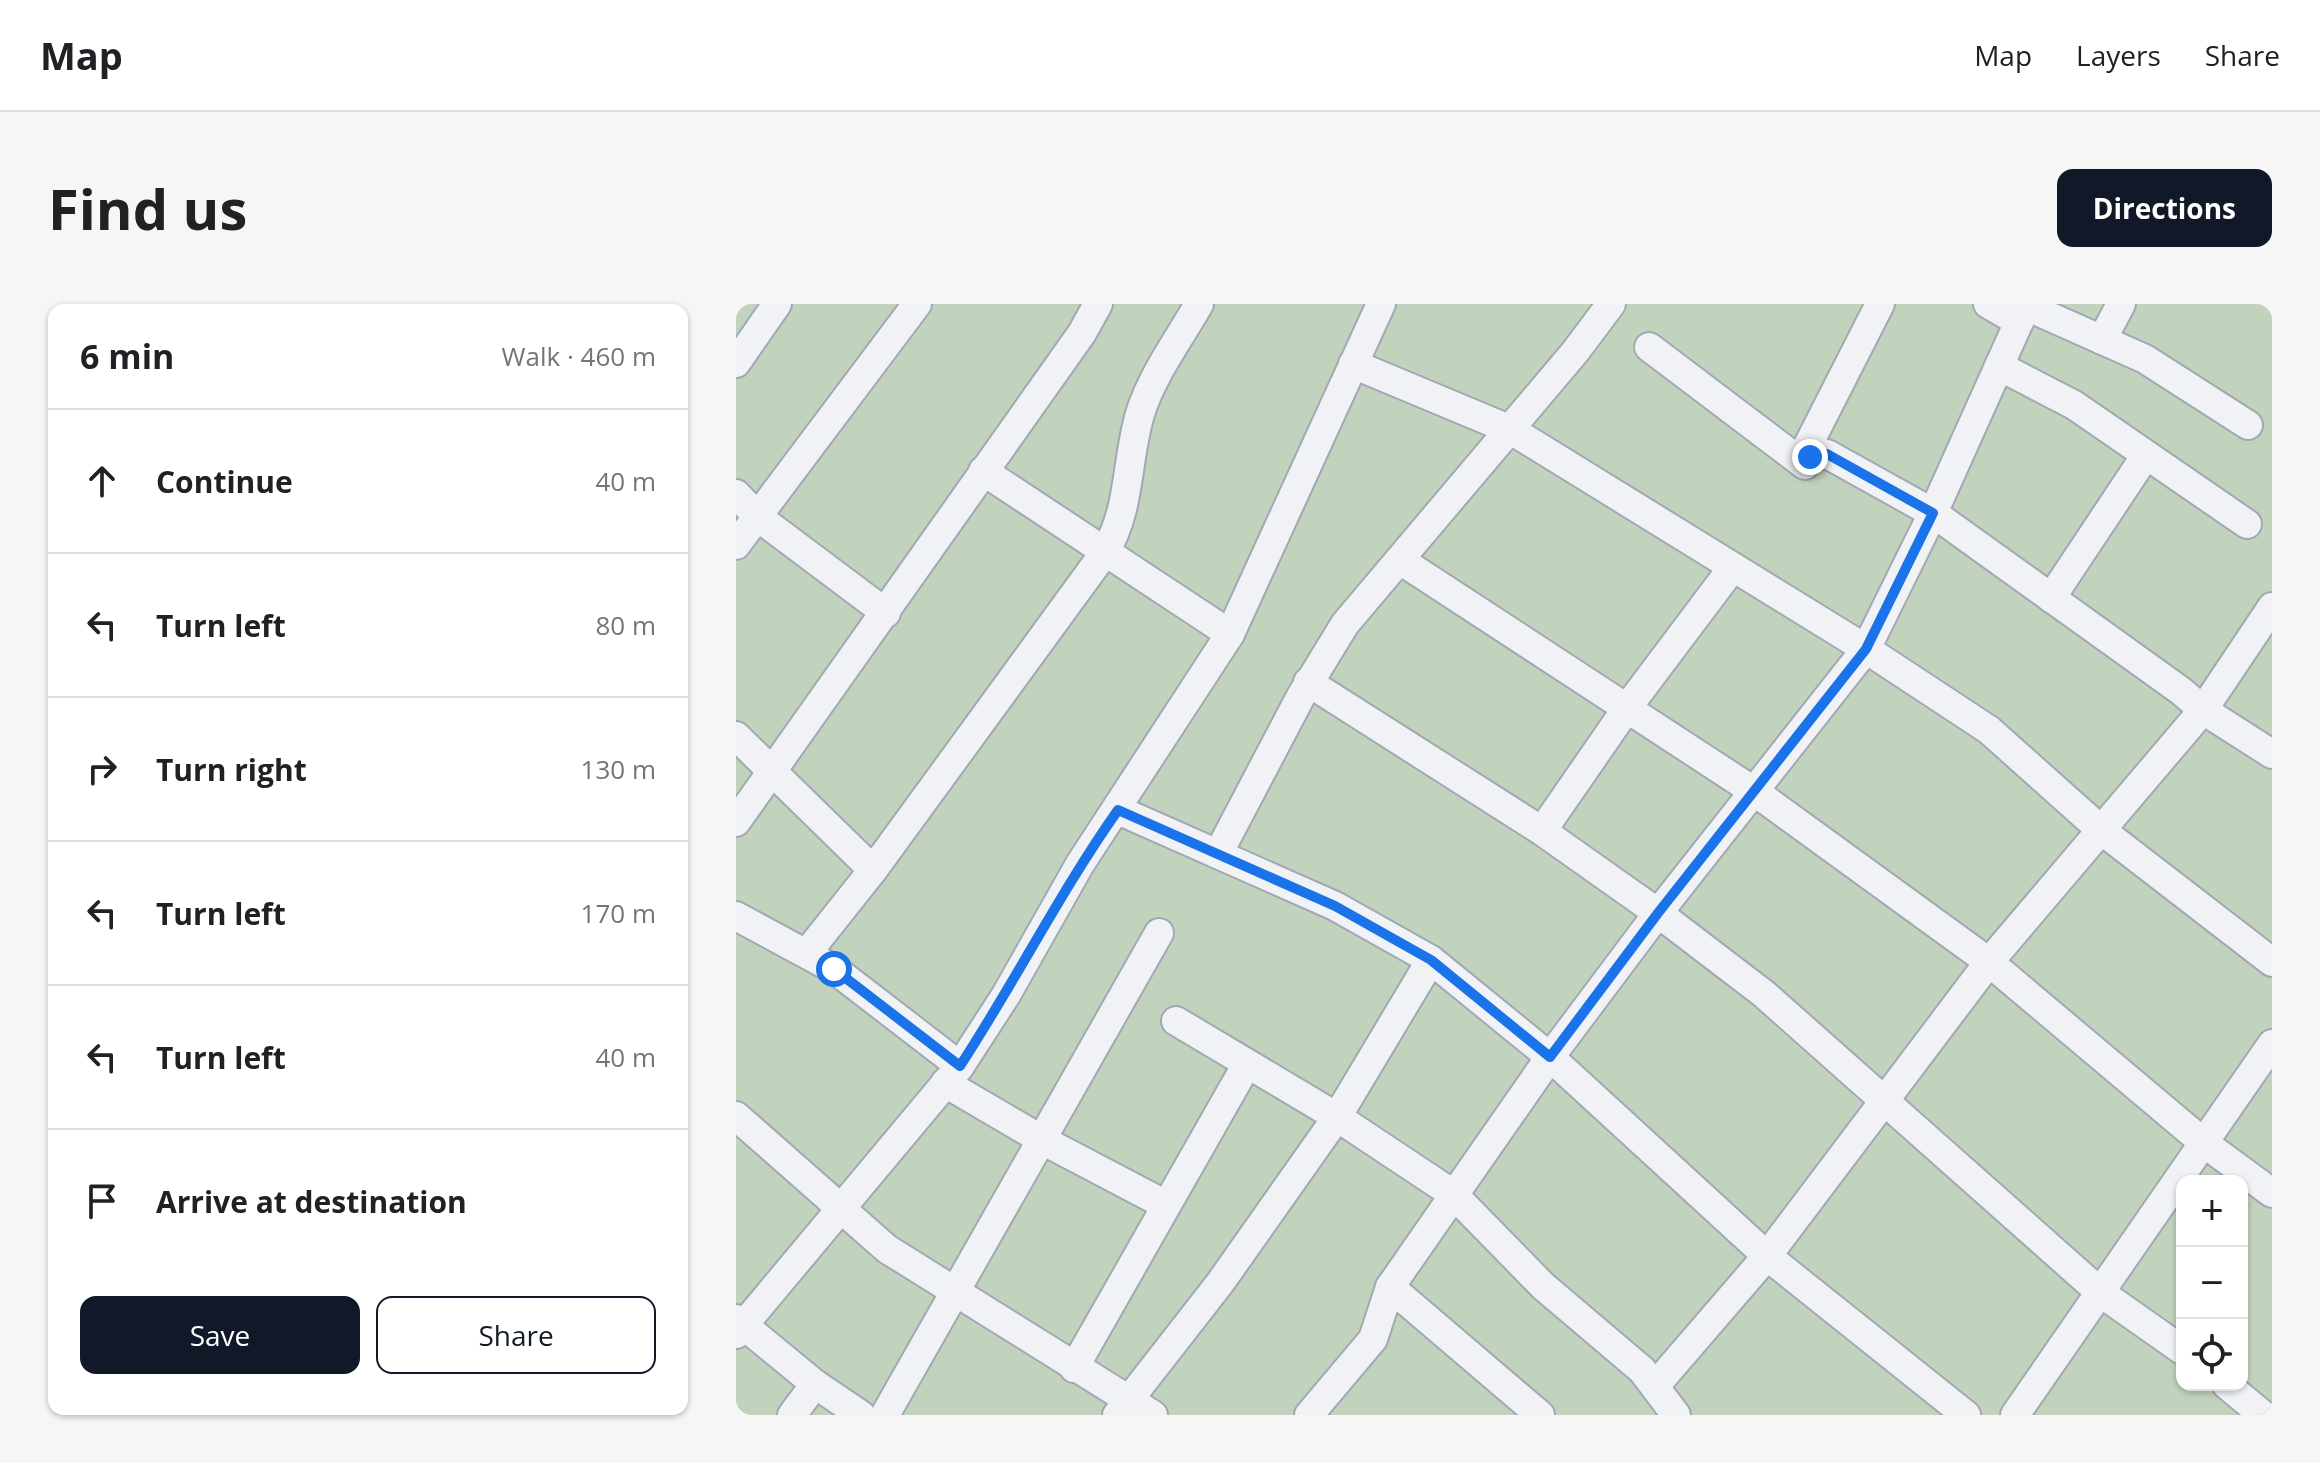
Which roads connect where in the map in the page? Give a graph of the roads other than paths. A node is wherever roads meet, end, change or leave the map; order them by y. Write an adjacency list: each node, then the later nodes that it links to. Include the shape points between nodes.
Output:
1 (777, 304): 12 (street)
2 (917, 304): 23 (street)
3 (1098, 304): 20 (street)
4 (1199, 304): 26 (street, via 1141,412 1125,507)
5 (1381, 304): 14 (street)
6 (1611, 304): 17 (street)
7 (1880, 304): 19 (street)
8 (1988, 304): 10 (street)
9 (2121, 304): 11 (street)
10 (2024, 311): 11 (street); 15 (street)
11 (2102, 340): 16 (street, via 2145,359)
12 (741, 343)
13 (1649, 347): 19 (street)
14 (1353, 364): 17 (street); 32 (street)
15 (1999, 366): 18 (street, via 2074,405); 22 (street)
16 (2248, 425)
17 (1511, 430): 27 (street); 28 (street)
18 (2146, 455): 24 (street); 29 (street)
19 (1800, 461): 22 (street, via 1805,465 1810,457 1827,454)
20 (983, 471): 26 (street); 31 (street)
21 (736, 494): 23 (street)
22 (1933, 513): 29 (street); 33 (street)
23 (758, 517): 25 (street); 31 (street)
24 (2247, 524)
25 (736, 545)
26 (1105, 552): 32 (street); 46 (street)
27 (1400, 560): 34 (street, via 1345,624); 35 (street)
28 (1733, 567): 33 (street); 35 (street)
29 (2051, 598): 36 (street)
30 (2272, 607): 36 (street)
31 (886, 613): 39 (street)
32 (1230, 634): 41 (street)
33 (1866, 649): 40 (street); 43 (street, via 1989,730)
34 (1308, 682): 44 (street); 45 (street)
35 (1627, 708): 40 (street); 44 (street)
36 (2203, 710): 38 (street); 43 (street)
37 (736, 736): 39 (street)
38 (2272, 754)
39 (771, 773): 42 (street); 46 (street)
40 (1755, 792): 47 (street); 52 (street)
41 (1118, 810): 45 (street); 58 (street)
42 (736, 822)
43 (2101, 830): 52 (street); 53 (street)
44 (1542, 831): 47 (street)
45 (1218, 854): 51 (street, via 1335,906)
46 (873, 870): 50 (street)
47 (1658, 913): 56 (street); 59 (street, via 1764,994)
48 (736, 916): 50 (street)
49 (1159, 933): 62 (street)
50 (807, 953): 58 (street, via 834,969)
51 (1431, 960): 56 (street); 61 (street)
52 (1989, 962): 59 (street); 63 (street)
53 (2272, 962)
54 (1176, 1021): 57 (street)
55 (2272, 1044): 63 (street)
56 (1550, 1057): 65 (street); 68 (street)
57 (1247, 1064): 61 (street); 66 (street)
58 (952, 1075): 62 (street); 67 (street)
59 (1884, 1103): 68 (street); 71 (street)
60 (736, 1116): 67 (street)
61 (1337, 1117): 65 (street); 78 (street)
62 (1044, 1141): 66 (street); 70 (street)
63 (2204, 1143): 64 (street); 71 (street)
64 (2272, 1193)
65 (1453, 1194): 69 (street); 77 (street, via 1543,1286 1642,1370)
66 (1166, 1205): 74 (street)
67 (842, 1209): 70 (street, via 887,1249); 72 (street)
68 (1767, 1256): 77 (street); 84 (street)
69 (1390, 1287): 82 (street, via 1373,1339); 83 (street)
70 (957, 1293): 74 (street); 81 (street)
71 (2101, 1293): 73 (street); 85 (street)
72 (738, 1326): 75 (street)
73 (2176, 1346)
74 (1074, 1368): 78 (street)
75 (815, 1384): 79 (street); 80 (street)
76 (2234, 1391): 86 (street)
77 (1662, 1404)
78 (1133, 1410)
79 (792, 1415)
80 (861, 1415)
81 (885, 1415)
82 (1309, 1415)
83 (1540, 1415)
84 (1966, 1415)
85 (2015, 1415)
86 (2263, 1415)

